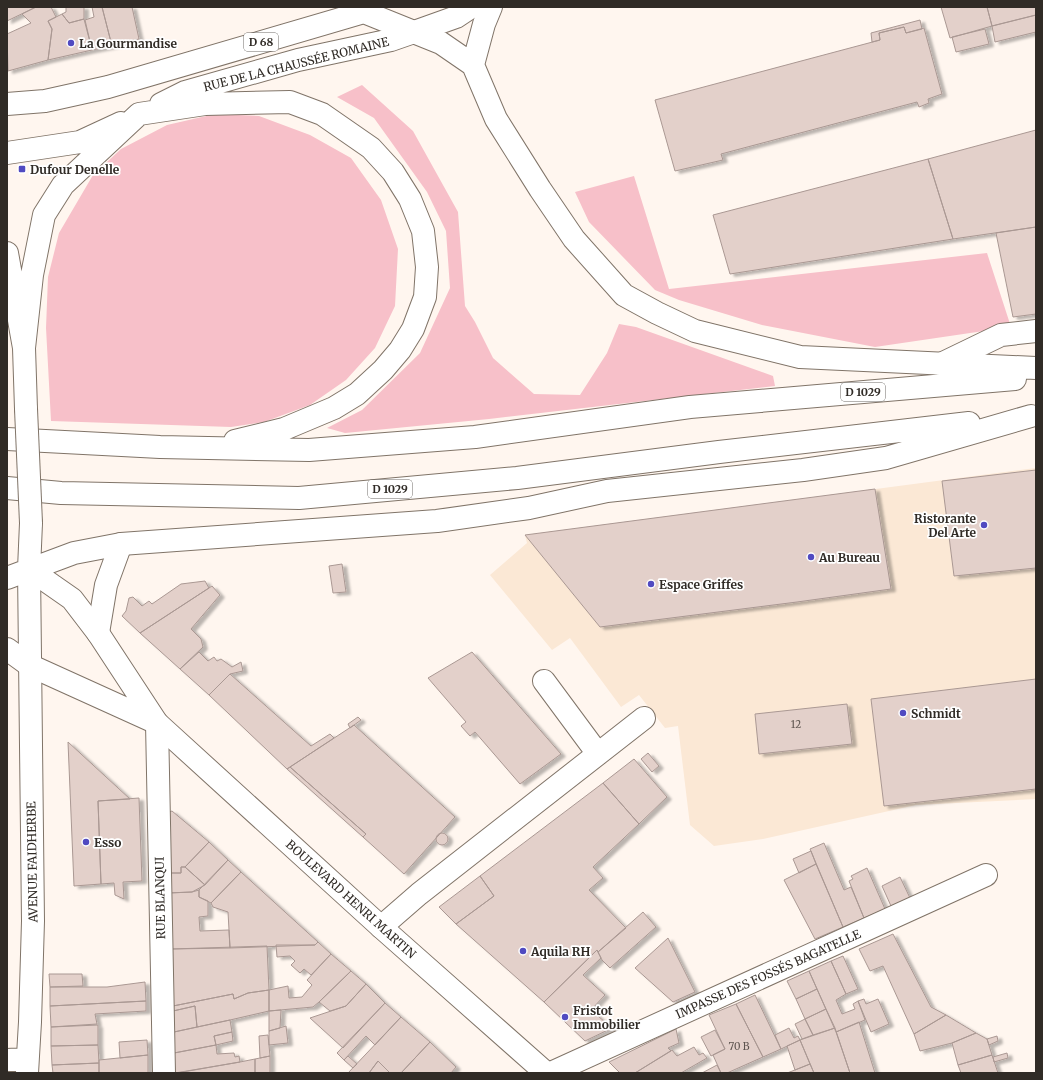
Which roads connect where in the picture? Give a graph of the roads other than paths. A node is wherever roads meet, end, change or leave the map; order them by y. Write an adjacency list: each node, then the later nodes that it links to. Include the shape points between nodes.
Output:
1 (471, 7): 4 (main road, RUE DE LA CHAUSSÉE ROMAINE / D 68, via 456,17)
2 (491, 7): 5 (main road)
3 (371, 9): 4 (main road); 6 (main road, D 68, via 108,87 45,101)
4 (414, 32): 5 (main road, via 441,43); 7 (main road, RUE DE LA CHAUSSÉE ROMAINE / D 68, via 391,40 298,60 185,92)
5 (473, 65): 12 (main road, via 496,119 540,189 574,239 624,295 657,314 695,331 800,357)
6 (7, 104)
7 (139, 114): 8 (main road, RUE DE LA CHAUSSÉE ROMAINE / D 68, via 80,142); 11 (main road, via 63,185 44,215 32,275); 17 (main road, via 205,104 290,102 322,114 371,148 393,172 410,199 423,231 427,267 425,296 413,329 383,370 357,394 314,418 284,429)
8 (7, 153)
9 (7, 253): 11 (main road)
10 (1036, 331): 12 (main road, via 1001,335)
11 (24, 348): 20 (main road, AVENUE FAIDHERBE, bridge, via 31,523)
12 (941, 364): 13 (main road)
13 (1036, 368)
14 (1036, 377): 17 (main road, D 1029, via 690,407 475,437 418,442 309,450)
15 (1033, 416): 18 (main road, D 1029, via 517,478 299,498 60,493); 19 (main road, via 886,458 803,470 607,491 528,508 437,522)
16 (7, 439): 17 (main road, D 1029)
17 (207, 448)
18 (7, 488)
19 (121, 544): 20 (main road, via 74,554); 22 (main road, via 106,585)
20 (29, 569): 21 (main road); 22 (main road, BOULEVARD HENRI MARTIN, via 72,599); 24 (main road, AVENUE FAIDHERBE)
21 (7, 578)
22 (98, 633): 27 (main road, BOULEVARD HENRI MARTIN)
23 (7, 649): 24 (main road, BOULEVARD HENRI MARTIN)
24 (29, 665): 27 (main road, BOULEVARD HENRI MARTIN); 31 (main road, AVENUE FAIDHERBE, via 33,921 30,1022)
25 (544, 681): 28 (main road)
26 (644, 718): 28 (main road)
27 (157, 723): 30 (main road, BOULEVARD HENRI MARTIN); 32 (main road, RUE BLANQUI)
28 (598, 754): 30 (main road)
29 (986, 875): 34 (main road, IMPASSE DES FOSSÉS BAGATELLE)
30 (381, 926): 33 (main road, BOULEVARD HENRI MARTIN)
31 (20, 1064)
32 (164, 1073)
33 (546, 1073)
34 (551, 1073)

